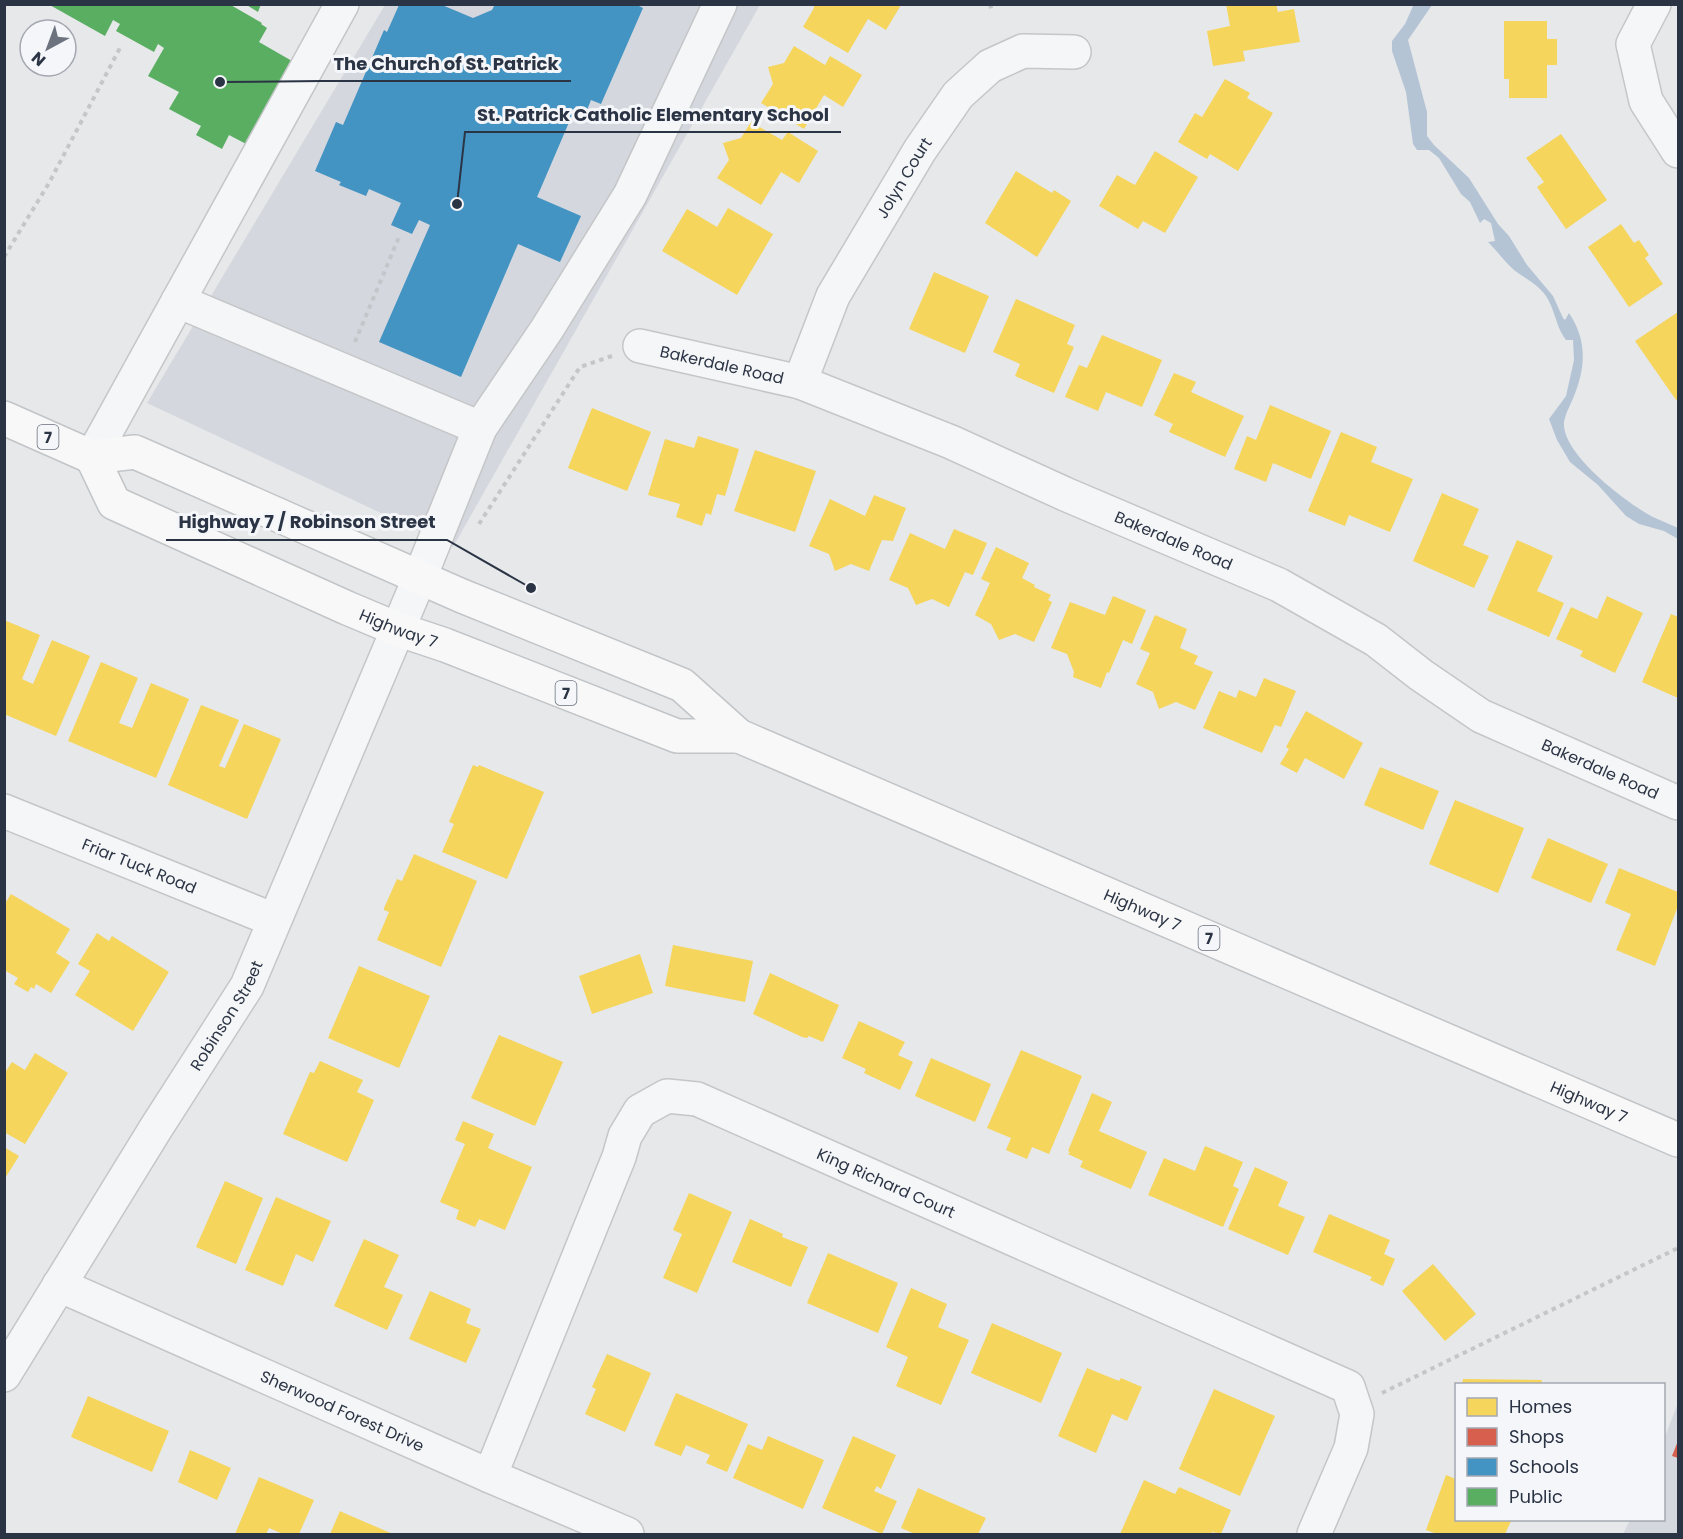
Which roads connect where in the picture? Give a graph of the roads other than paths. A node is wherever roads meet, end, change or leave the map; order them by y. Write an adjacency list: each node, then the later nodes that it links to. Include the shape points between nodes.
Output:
1 (342, 4): 6 (street)
2 (720, 4): 10 (street, via 630,195)
3 (1654, 4): 5 (street, via 1633,45 1646,101)
4 (1074, 52): 8 (street, Jolyn Court, via 1023,51 990,66 958,94 833,296)
5 (1678, 151)
6 (178, 301): 10 (street); 11 (street)
7 (640, 346): 8 (street, Bakerdale Road)
8 (800, 382): 15 (street, Bakerdale Road, via 951,442 1279,585 1376,640 1481,716)
9 (4, 418): 11 (main road, 7)
10 (480, 428): 12 (street)
11 (92, 457): 12 (main road, Highway 7 / 7, via 135,452); 13 (main road, Highway 7 / 7, via 114,503)
12 (420, 577): 13 (street); 14 (main road, Highway 7 / 7, via 682,684)
13 (397, 629): 14 (main road, Highway 7 / 7, via 677,736); 17 (street, Robinson Street)
14 (739, 736): 18 (main road, Highway 7 / 7)
15 (1678, 802)
16 (4, 811): 17 (street, Friar Tuck Road)
17 (274, 920): 19 (street, Robinson Street, via 247,986)
18 (1678, 1140)
19 (58, 1285): 20 (street, Robinson Street); 21 (street, Sherwood Forest Drive)
20 (4, 1375)
21 (490, 1476): 22 (street, Sherwood Forest Drive); 23 (street, King Richard Court, via 625,1136 640,1112 667,1096 697,1099 1348,1387 1357,1414 1352,1448)
22 (627, 1534)
23 (1314, 1534)

